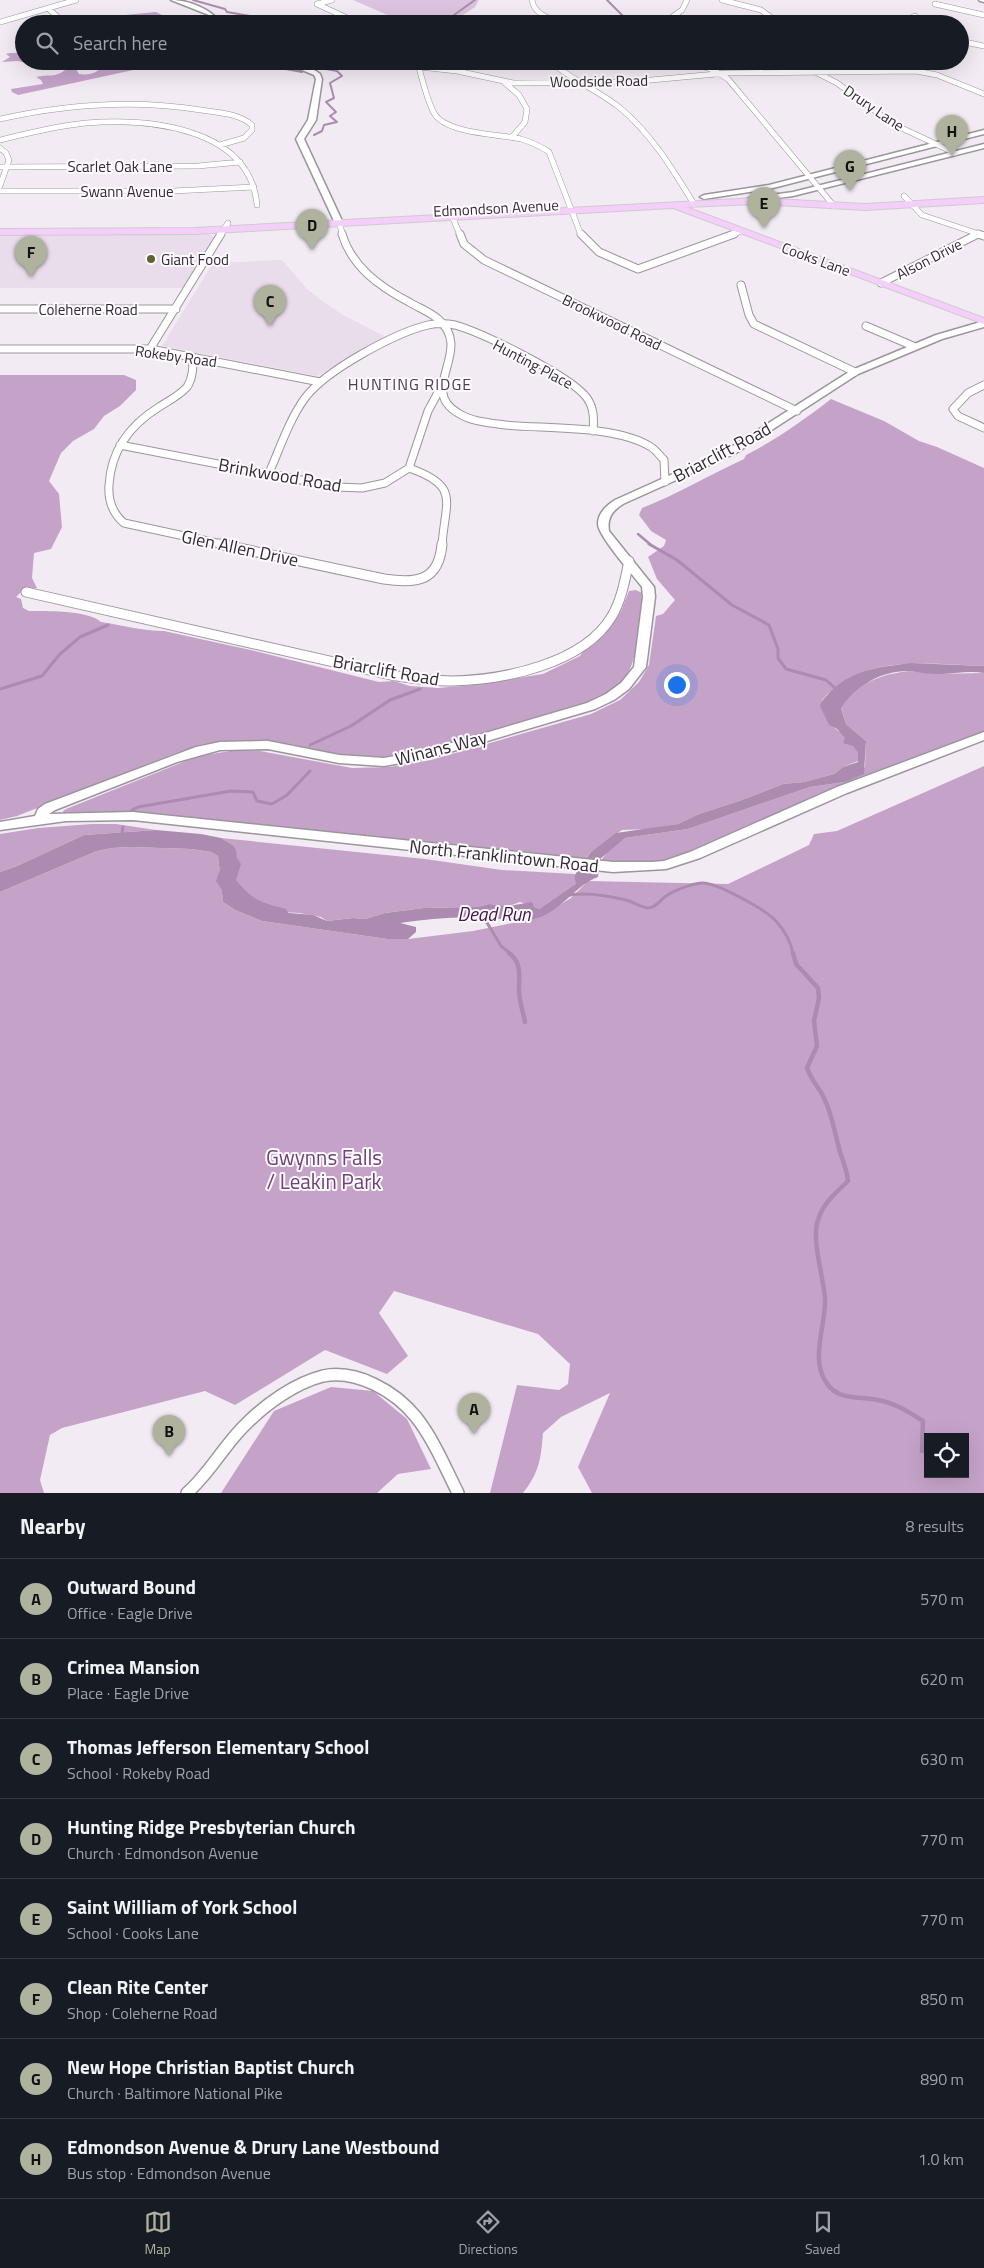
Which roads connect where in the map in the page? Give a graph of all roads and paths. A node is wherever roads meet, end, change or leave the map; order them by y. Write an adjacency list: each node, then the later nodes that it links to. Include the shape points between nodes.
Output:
1 (76, 0): 9 (street)
2 (174, 0): 12 (street)
3 (332, 0): 13 (street, via 317,4)
4 (532, 0): 14 (street, via 532,6)
5 (686, 0): 15 (street, via 682,10)
6 (722, 0): 8 (street)
7 (935, 4): 17 (street)
8 (750, 5): 16 (street)
9 (49, 9): 10 (street); 11 (street)
10 (26, 15)
11 (56, 15)
12 (212, 15)
13 (341, 15)
14 (547, 15)
15 (675, 15)
16 (771, 15)
17 (984, 15)
18 (15, 18): 19 (street)
19 (0, 22)
20 (969, 43): 21 (street)
21 (984, 46)
22 (308, 70): 69 (street, via 317,74 319,79 313,115 300,139)
23 (421, 70): 38 (street, via 439,121 460,128)
24 (452, 70): 31 (street, Woodside Road)
25 (561, 70): 30 (street)
26 (713, 70): 29 (street)
27 (810, 70): 28 (street, Drury Lane)
28 (813, 72): 29 (street, Woodside Road); 34 (street, Woodside Road, via 924,72); 40 (street, Drury Lane, via 855,94 893,124)
29 (721, 74): 30 (street, Woodside Road, via 629,82); 49 (street)
30 (576, 81): 32 (street, Woodside Road); 61 (street, via 611,100 636,122)
31 (503, 82): 32 (street, Woodside Road); 33 (street)
32 (525, 83): 33 (street)
33 (514, 88): 38 (street, via 528,112 525,122)
34 (984, 94)
35 (0, 119): 41 (street, via 62,106 130,102 231,116 252,125 246,136)
36 (63, 128): 39 (street); 41 (street, via 102,122 140,123 186,132)
37 (984, 132): 40 (street, Edmondson Avenue)
38 (513, 136): 67 (street, via 540,145 549,152)
39 (0, 140)
40 (937, 144): 44 (street, Drury Lane); 49 (street, Edmondson Avenue)
41 (220, 145): 46 (street)
42 (984, 146): 44 (street, Edmondson Avenue)
43 (0, 148): 48 (street, via 9,158)
44 (956, 153): 52 (street, Edmondson Avenue)
45 (0, 156): 47 (street)
46 (240, 162): 48 (street, Scarlet Oak Lane, via 198,166); 51 (street)
47 (0, 167): 48 (street, Scarlet Oak Lane)
48 (8, 167): 50 (street)
49 (810, 176): 52 (street); 57 (street, Edmondson Avenue, via 756,190)
50 (0, 186)
51 (254, 187): 53 (street, Swann Avenue, via 161,191); 63 (street)
52 (820, 188): 55 (street, Edmondson Avenue); 58 (street)
53 (0, 191)
54 (984, 192): 56 (main road)
55 (793, 194): 57 (main road); 58 (main road); 62 (street, Edmondson Avenue)
56 (904, 196): 58 (main road); 64 (street)
57 (704, 197): 61 (main road, Edmondson Avenue)
58 (828, 198): 66 (street)
59 (648, 200): 61 (main road, Edmondson Avenue); 65 (main road, Cooks Lane); 67 (main road, Edmondson Avenue)
60 (984, 200): 64 (main road)
61 (692, 201): 62 (main road, Edmondson Avenue); 65 (main road, Edmondson Avenue)
62 (739, 201): 66 (main road)
63 (257, 204)
64 (911, 204): 66 (main road); 74 (street, via 922,215)
65 (672, 205): 67 (main road, Edmondson Avenue); 72 (main road, Cooks Lane)
66 (834, 206)
67 (571, 207): 68 (main road, Edmondson Avenue); 72 (street, via 581,235 588,244 638,269)
68 (451, 214): 69 (main road, Edmondson Avenue); 90 (street, Brookwood Road, via 464,244 484,260)
69 (338, 220): 71 (main road, Edmondson Avenue); 80 (street, via 349,252 368,276)
70 (0, 226): 71 (main road, Edmondson Avenue)
71 (227, 226): 73 (main road, Edmondson Avenue, via 144,232); 78 (street)
72 (742, 231): 75 (main road, Cooks Lane)
73 (0, 232)
74 (981, 235): 75 (street, Alson Drive)
75 (881, 283): 79 (main road, Cooks Lane)
76 (741, 285): 86 (street, via 748,316 754,324)
77 (0, 309): 78 (street, Coleherne Road)
78 (176, 309): 84 (street)
79 (984, 322): 82 (street, Briarclift Road)
80 (442, 323): 87 (street, via 387,342); 89 (street, via 452,347 450,366); 93 (street, Hunting Place, via 463,327 572,384 593,406)
81 (866, 326): 82 (street)
82 (913, 346): 86 (street, Briarclift Road)
83 (0, 349): 84 (street, Rokeby Road)
84 (150, 349): 85 (street, Rokeby Road)
85 (193, 357): 87 (street, Rokeby Road); 94 (street, Glen Allen Drive, via 189,384 138,422)
86 (855, 372): 90 (street, Briarclift Road)
87 (320, 382): 96 (street, via 301,404)
88 (984, 385): 91 (street, via 968,393 955,406)
89 (442, 386): 93 (street, via 442,396 451,409 477,421); 95 (street, via 428,411)
90 (796, 411): 97 (street, Briarclift Road, via 732,450)
91 (954, 412): 92 (street)
92 (984, 428)
93 (593, 431): 97 (street, via 631,437 652,447 664,460)
94 (120, 445): 95 (street, Glen Allen Drive, via 110,474 110,499 113,514 124,523 394,581 426,576 440,561 447,505 445,490 431,478); 96 (street, Brinkwood Road)
95 (409, 468): 96 (street, Brinkwood Road, via 385,483 362,488 337,487)
96 (269, 474)
97 (665, 482): 98 (street, Briarclift Road, via 619,502 602,520 608,538)
98 (629, 561): 99 (street, Briarclift Road, via 618,605 609,622 585,644 526,670 482,679 450,681 391,675); 101 (street, Winans Way, via 648,587 649,594 640,667 625,686 591,706 429,754 394,761 362,762 268,745 220,746 173,758)
99 (26, 592)
100 (984, 736): 101 (street, North Franklintown Road, via 842,790 666,865 627,868 577,864 133,816)
101 (46, 814): 102 (street, North Franklintown Road)
102 (0, 826)
103 (187, 1493): 104 (street, via 258,1412 324,1376 344,1376 362,1380 398,1398 430,1439)
104 (458, 1493)

